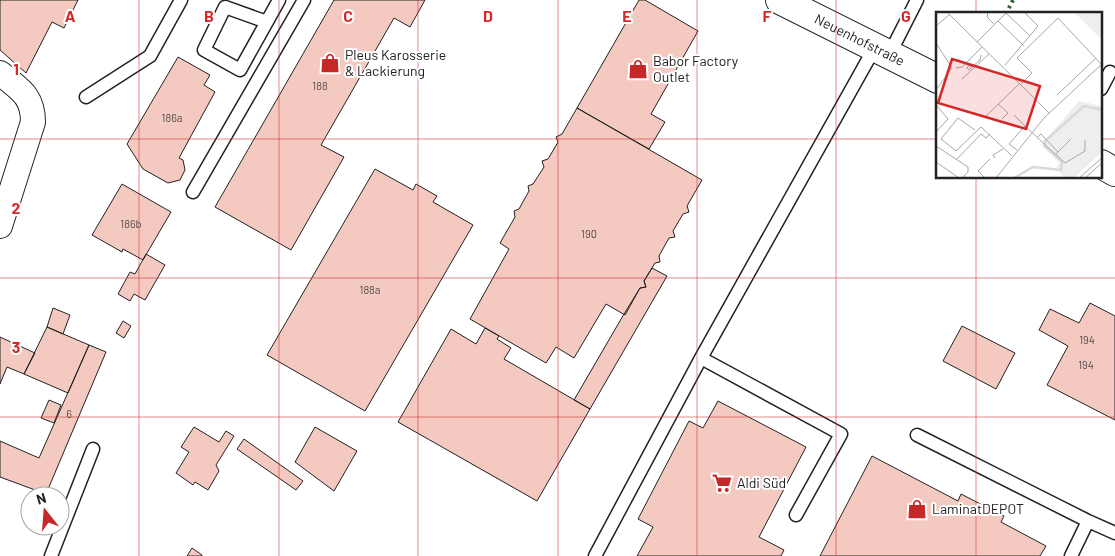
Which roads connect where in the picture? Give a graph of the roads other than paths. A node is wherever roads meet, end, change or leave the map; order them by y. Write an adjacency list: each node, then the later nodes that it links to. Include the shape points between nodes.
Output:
1 (180, 0): 12 (lane, via 150,56)
2 (279, 0): 6 (lane)
3 (304, 0): 15 (lane)
4 (780, 0): 7 (street, Neuenhofstraße)
5 (917, 0): 7 (lane)
6 (267, 22): 6 (lane, via 240,70 204,50 225,7)
7 (881, 52): 10 (street, Neuenhofstraße); 17 (lane)
8 (1110, 72): 11 (lane)
9 (0, 73): 16 (street, via 24,93 33,106 33,122)
10 (936, 78)
11 (1102, 87)
12 (86, 96)
13 (1102, 165): 14 (street)
14 (1115, 172)
15 (193, 192)
16 (0, 226)
17 (700, 358): 20 (lane, via 841,434); 24 (lane)
18 (917, 435): 21 (lane)
19 (93, 449): 23 (lane)
20 (796, 515)
21 (1088, 521): 22 (lane); 25 (lane)
22 (1115, 533)
23 (51, 556)
24 (595, 556)
25 (1071, 556)

